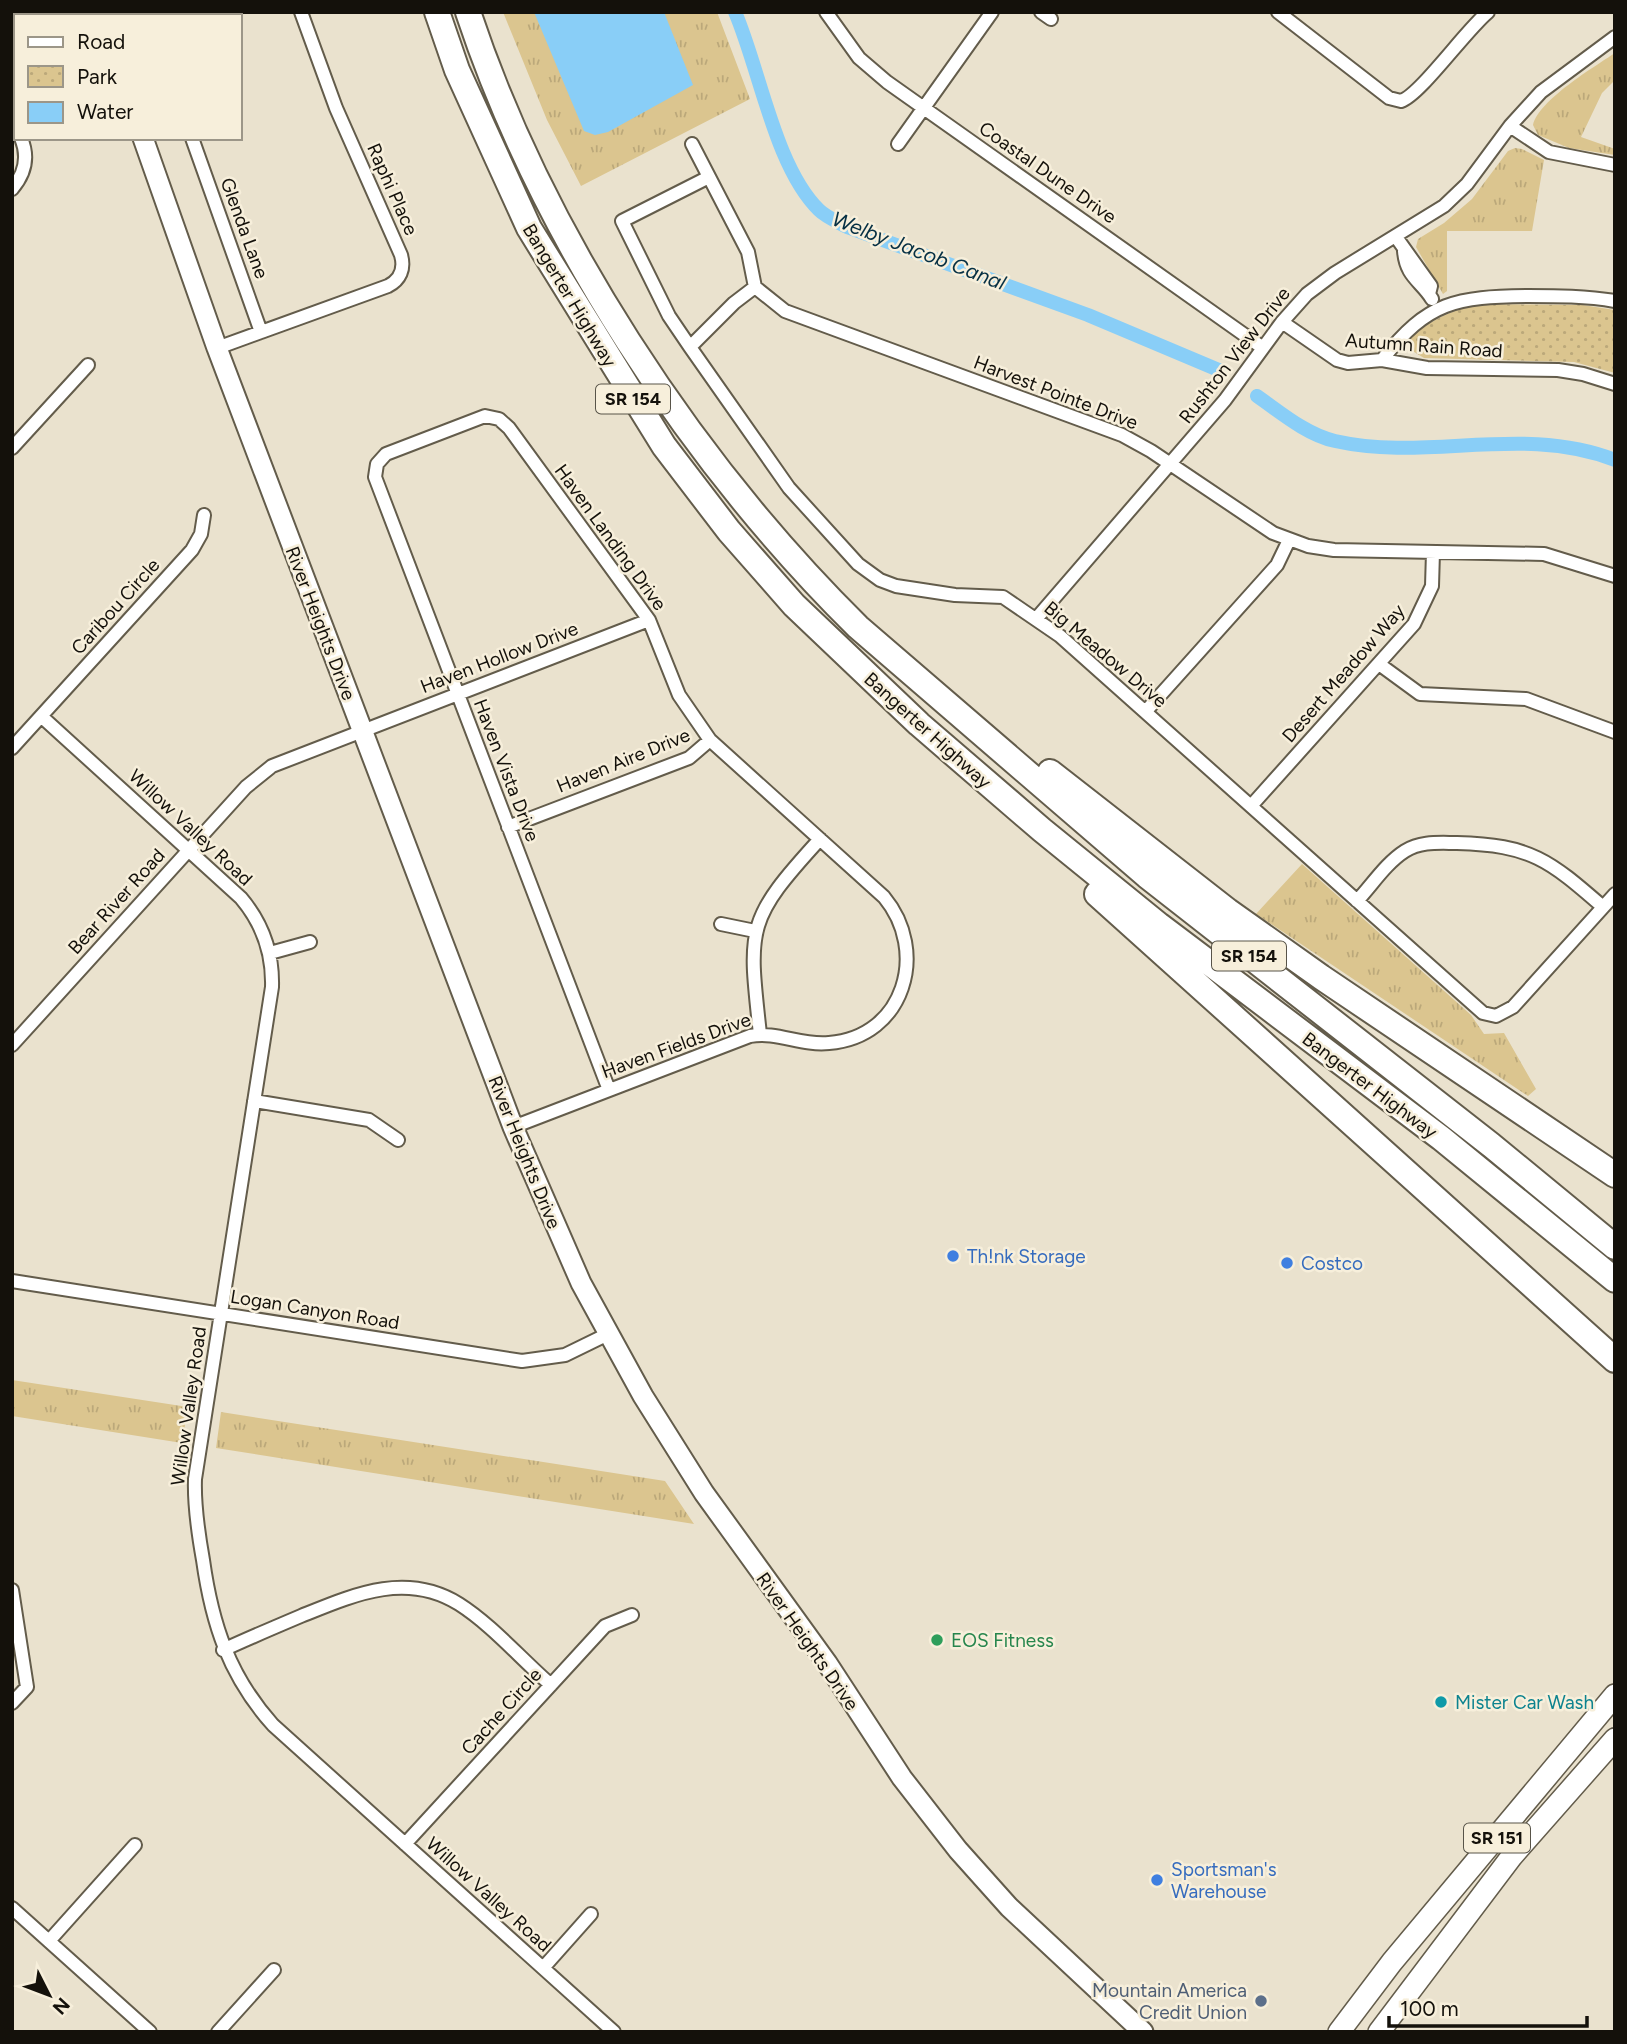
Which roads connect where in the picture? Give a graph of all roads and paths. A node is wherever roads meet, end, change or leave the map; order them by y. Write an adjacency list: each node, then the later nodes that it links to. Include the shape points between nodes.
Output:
1 (301, 12): 24 (street, Raphi Place, via 403,267 398,279 388,286)
2 (437, 12): 45 (highway, Bangerter Highway / SR 154, via 457,70 528,228 657,435 763,572)
3 (468, 12): 40 (highway, Bangerter Highway / SR 154, via 535,172 640,358 679,417 758,518 824,594)
4 (826, 12): 9 (street, Coastal Dune Drive, via 859,58)
5 (992, 12): 9 (street)
6 (1278, 12): 7 (street, via 1389,98 1401,101)
7 (1484, 13)
8 (1615, 37): 10 (street, Rushton View Drive, via 1558,77)
9 (923, 109): 15 (street); 27 (street, Coastal Dune Drive)
10 (1510, 126): 16 (street, via 1549,152); 19 (street, Rushton View Drive, via 1456,195)
11 (144, 140): 26 (street, River Heights Drive)
12 (193, 140): 24 (street, Glenda Lane)
13 (22, 142): 18 (street, via 24,167)
14 (692, 144): 17 (street)
15 (898, 144)
16 (1615, 166)
17 (709, 177): 20 (street, via 750,256); 25 (street, Big Meadow Drive, via 622,221 669,316)
18 (12, 189)
19 (1396, 237): 22 (street, via 1431,286 1429,294); 23 (street, Rushton View Drive, via 1321,283)
20 (754, 287): 25 (street); 33 (street, Harvest Pointe Drive, via 785,311 1115,432)
21 (1615, 301): 22 (street, via 1575,296 1476,297)
22 (1438, 308): 28 (street, via 1402,333)
23 (1282, 322): 27 (street, Rushton View Drive); 28 (street, Autumn Rain Road, via 1342,362)
24 (261, 332): 26 (street, Raphi Place)
25 (690, 347): 38 (street, Big Meadow Drive, via 789,488 865,570 896,586 1003,597)
26 (216, 348): 46 (street, River Heights Drive)
27 (1263, 348): 33 (street, Rushton View Drive)
28 (1382, 360): 30 (street, Autumn Rain Road, via 1427,368 1571,372)
29 (88, 365): 31 (street)
30 (1615, 384)
31 (12, 448)
32 (377, 464): 39 (street, Haven Landing Drive, via 392,451 478,418 499,419); 42 (street, Haven Vista Drive, via 377,483)
33 (1170, 464): 35 (street, Harvest Pointe Drive); 38 (street, Rushton View Drive)
34 (204, 515): 44 (street, Caribou Circle, via 192,550)
35 (1289, 540): 36 (street, Harvest Pointe Drive, via 1325,550); 43 (street, via 1278,565)
36 (1433, 552): 37 (street, Harvest Pointe Drive, via 1544,554); 41 (street, Desert Meadow Way, via 1433,576 1425,606)
37 (1615, 576)
38 (1036, 619): 43 (street, Big Meadow Drive)
39 (649, 620): 42 (street, Haven Hollow Drive); 48 (street, Haven Landing Drive, via 679,695)
40 (891, 656): 67 (highway, via 937,686 1228,911); 68 (highway, Bangerter Highway / SR 154, via 1147,876)
41 (1378, 664): 47 (street, via 1420,694 1526,699); 50 (street, Desert Meadow Way)
42 (457, 694): 46 (street, Haven Hollow Drive); 51 (street, Haven Vista Drive)
43 (1146, 711): 50 (street, Big Meadow Drive)
44 (41, 716): 49 (street, Caribou Circle); 53 (street, Willow Valley Road)
45 (919, 724): 69 (highway, Bangerter Highway / SR 154, via 1100,878 1441,1139); 73 (highway, via 1112,908)
46 (362, 730): 53 (street, Bear River Road, via 265,771); 65 (street, River Heights Drive)
47 (1615, 732)
48 (710, 740): 51 (street, Haven Aire Drive, via 694,756); 52 (street, Haven Landing Drive)
49 (12, 748)
50 (1251, 806): 55 (street, Big Meadow Drive)
51 (508, 827): 63 (street, Haven Vista Drive)
52 (820, 839): 58 (street, via 771,895); 61 (street, Haven Fields Drive, via 878,890 899,919 908,949 904,984 885,1016 854,1037 818,1044)
53 (189, 850): 60 (street, Willow Valley Road, via 249,908); 62 (street, Bear River Road)
54 (1615, 894): 56 (street)
55 (1357, 901): 56 (street, via 1396,858 1432,842 1518,849 1544,859); 56 (street, Big Meadow Drive, via 1478,1009 1496,1016 1513,1007)
56 (1603, 907)
57 (721, 924): 58 (street)
58 (755, 931): 61 (street, via 752,963)
59 (310, 942): 60 (street)
60 (270, 953): 64 (street, Willow Valley Road, via 272,987)
61 (760, 1034): 63 (street, Haven Fields Drive)
62 (12, 1045)
63 (609, 1090): 65 (street, Haven Fields Drive)
64 (254, 1101): 66 (street, via 369,1120); 71 (street, Willow Valley Road)
65 (513, 1127): 72 (street, River Heights Drive, via 557,1232)
66 (398, 1140)
67 (1615, 1175)
68 (1615, 1247)
69 (1615, 1280)
70 (12, 1281): 71 (street, Logan Canyon Road)
71 (220, 1314): 72 (street, Logan Canyon Road, via 522,1361 565,1355); 76 (street, Willow Valley Road, via 195,1495 209,1603)
72 (608, 1334): 91 (street, River Heights Drive, via 704,1493 933,1820 1009,1908)
73 (1615, 1360)
74 (12, 1590): 79 (street, via 27,1687)
75 (632, 1615): 77 (street, Cache Circle, via 605,1626)
76 (223, 1650): 77 (street, via 354,1595 382,1588 415,1588 449,1599 470,1612); 81 (street, Willow Valley Road, via 243,1688 273,1725)
77 (551, 1685): 81 (street, Cache Circle)
78 (1615, 1695): 92 (main road, SR 151)
79 (12, 1703)
80 (1615, 1739): 93 (main road, SR 151, via 1512,1856)
81 (405, 1844): 86 (street, Willow Valley Road)
82 (135, 1845): 85 (street)
83 (12, 1908): 85 (street)
84 (591, 1914): 86 (street)
85 (49, 1941): 88 (street)
86 (543, 1968): 90 (street, Willow Valley Road)
87 (274, 1970): 89 (street)
88 (150, 2032)
89 (218, 2032)
90 (614, 2032)
91 (1143, 2032)
92 (1339, 2032)
93 (1379, 2032)

